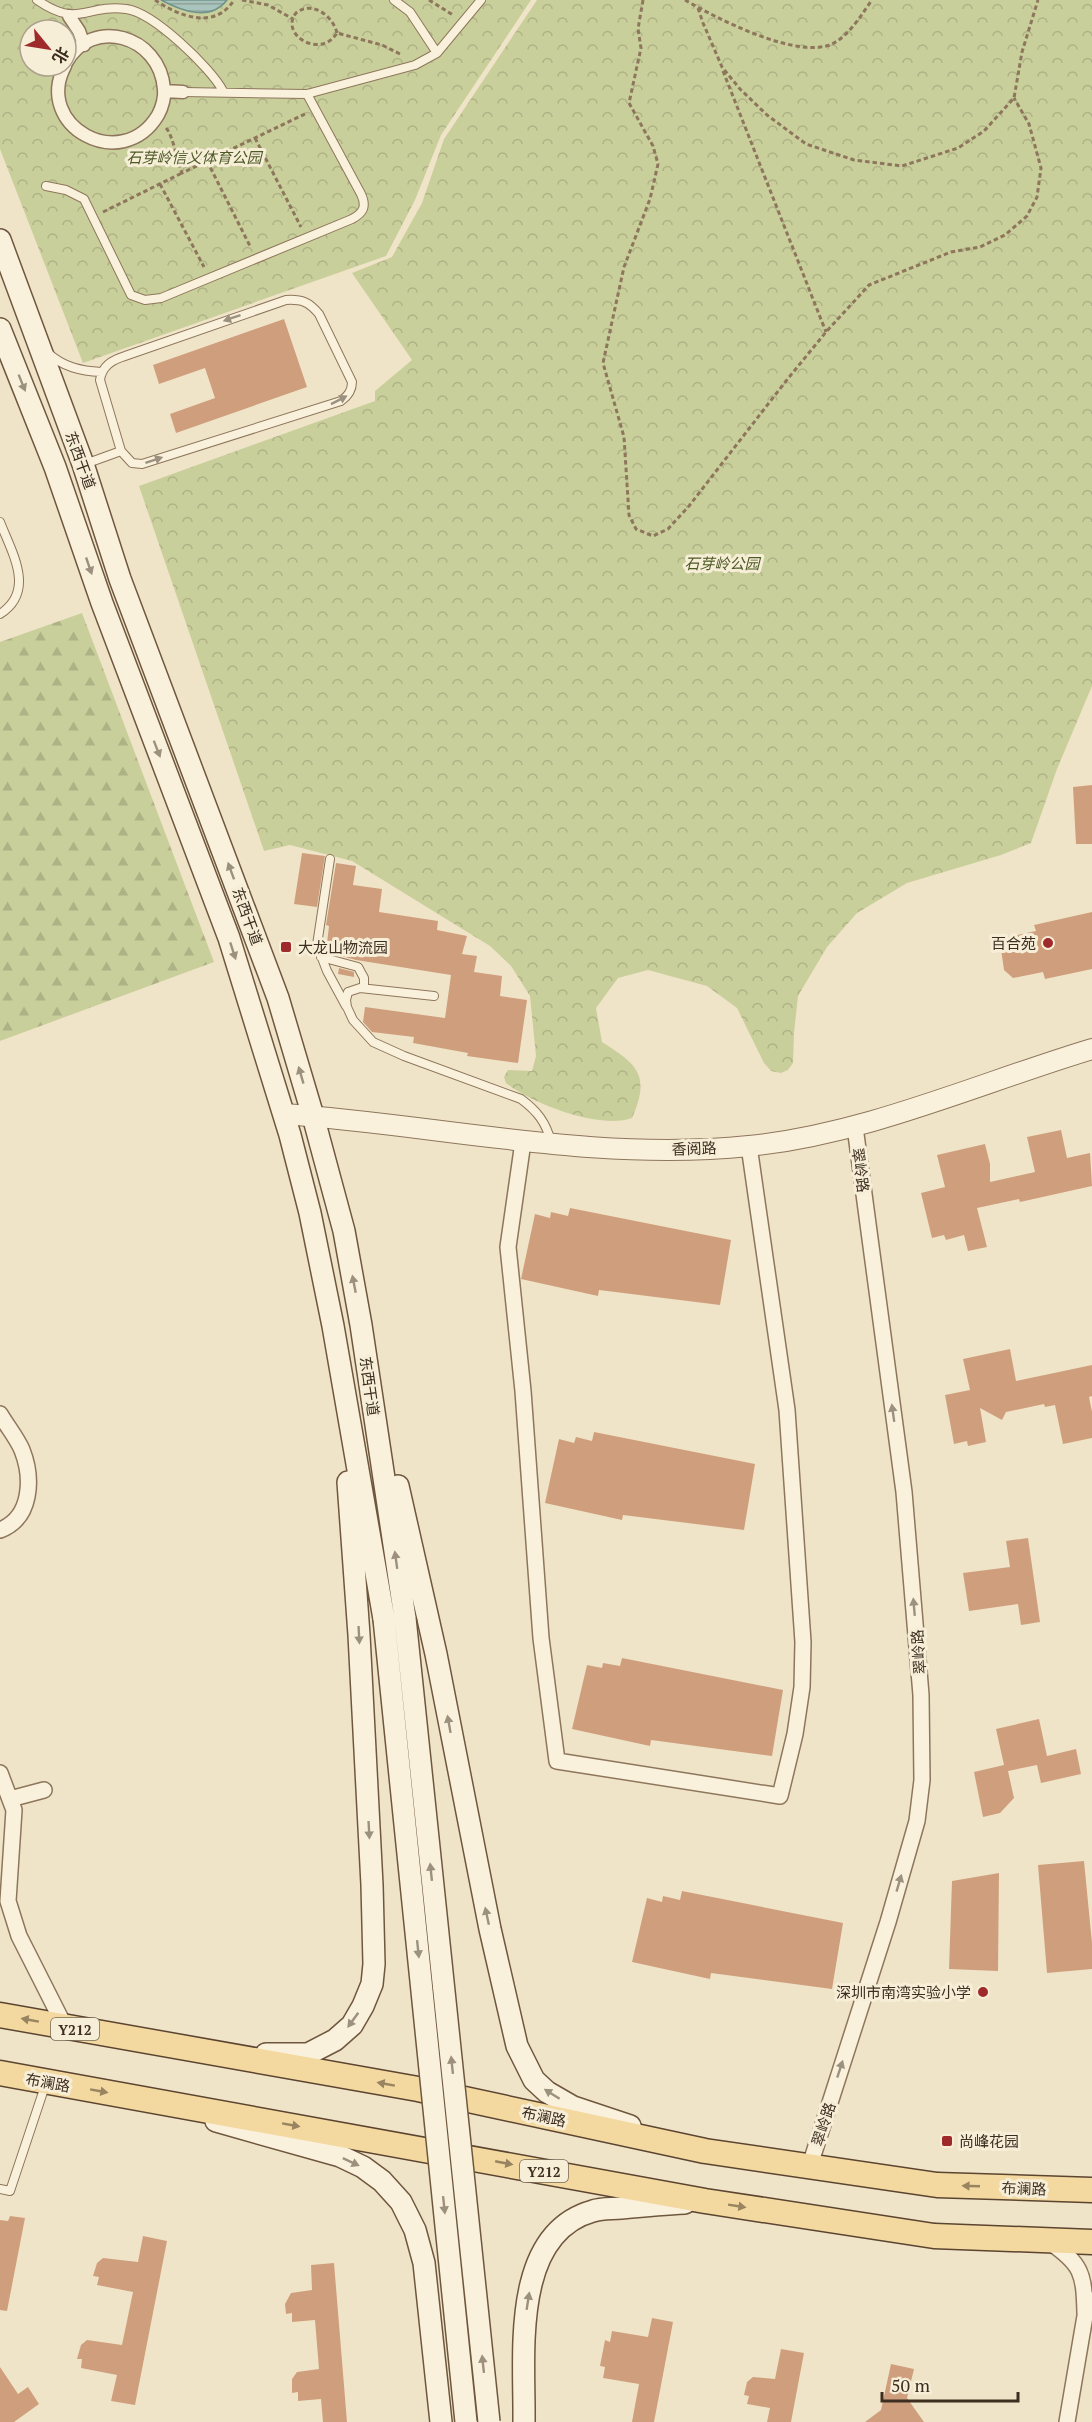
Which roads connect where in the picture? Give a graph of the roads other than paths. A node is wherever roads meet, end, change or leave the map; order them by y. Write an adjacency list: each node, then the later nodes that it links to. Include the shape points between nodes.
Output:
1 (37, 0): 4 (lane, via 58,14)
2 (394, 0): 7 (lane, via 410,12)
3 (481, 0): 7 (lane)
4 (69, 16): 5 (street); 11 (lane, via 124,9 148,18 211,72)
5 (84, 45): 6 (street); 9 (street, via 114,37 131,40 157,61 164,77)
6 (78, 50)
7 (437, 52): 12 (lane, via 415,65)
8 (60, 78): 9 (street, via 61,107 69,122 82,135 98,142 116,143 149,128 160,113)
9 (164, 91): 10 (street)
10 (183, 92): 11 (lane)
11 (223, 92): 12 (lane)
12 (307, 94): 13 (lane, via 361,194 364,206 359,215 152,301 131,295 84,199)
13 (46, 186)
14 (0, 240): 16 (main road, 东西干道)
15 (0, 329): 28 (main road, 东西干道, one-way to 28, via 229,938)
16 (38, 345): 17 (lane, via 64,365); 19 (main road, 东西干道)
17 (101, 372): 18 (lane); 18 (lane, one-way to 17, via 132,463 142,464 340,401 348,396 352,382 319,314 312,306 294,299 116,359)
18 (121, 451): 19 (lane)
19 (83, 464): 29 (main road, 东西干道, one-way to 19, via 278,998 120,579)
20 (0, 522): 21 (lane, via 20,583 18,596)
21 (0, 614)
22 (330, 859): 23 (lane, via 317,945)
23 (321, 957): 24 (lane, via 358,967); 26 (lane)
24 (364, 988): 25 (lane); 26 (lane, via 348,992)
25 (434, 996)
26 (347, 1007): 32 (lane, via 353,1020 373,1041 521,1099 544,1120)
27 (1092, 1049): 30 (street, 香阅路)
28 (284, 1114): 29 (street, 香阅路); 35 (main road, 东西干道, via 310,1213)
29 (313, 1116): 31 (street, 香阅路); 34 (main road, 东西干道, one-way to 29, via 344,1231)
30 (855, 1127): 33 (street, 香阅路); 49 (street, 翠岭路, one-way to 30, via 917,1821 922,1780 921,1695 904,1492)
31 (523, 1142): 32 (street, 香阅路); 33 (street, via 508,1247 541,1638 556,1761 780,1796 795,1734 803,1642 787,1410)
32 (551, 1144): 33 (street, 香阅路, via 689,1150)
33 (749, 1146)
34 (361, 1325): 38 (main road, 东西干道, one-way to 34); 48 (main road, one-way to 34, via 573,2107 534,2080 517,2046 489,1929 436,1654)
35 (333, 1326): 38 (main road, 东西干道); 44 (main road, one-way to 44, via 359,1635 372,1885 372,1984 352,2025 335,2040 308,2054 278,2055)
36 (0, 1414): 37 (street, via 21,1449 28,1494 23,1511 9,1527)
37 (0, 1530)
38 (394, 1618): 58 (main road, one-way to 58, bridge); 59 (main road, one-way to 38, bridge)
39 (0, 1773): 41 (street)
40 (44, 1790): 41 (street)
41 (10, 1799): 43 (street, via 14,1810 8,1901 19,1936)
42 (0, 2015): 43 (main road, 布澜路 / Y212, one-way to 42)
43 (64, 2027): 44 (main road, 布澜路 / Y212)
44 (149, 2042): 48 (main road, 布澜路 / Y212, one-way to 44, via 418,2089)
45 (0, 2073): 46 (main road, 布澜路 / Y212)
46 (47, 2082): 47 (main road, 布澜路 / Y212, one-way to 47); 50 (lane, via 10,2191)
47 (134, 2097): 52 (main road, 布澜路 / Y212, one-way to 52); 57 (main road, one-way to 57, via 340,2156 382,2181 401,2202 411,2221 424,2263)
48 (705, 2151): 49 (main road, 布澜路 / Y212)
49 (810, 2165): 51 (main road, 布澜路 / Y212, one-way to 49, via 938,2185)
50 (0, 2189)
51 (1092, 2190)
52 (705, 2201): 53 (main road, 布澜路 / Y212, one-way to 53, via 934,2236); 60 (main road, one-way to 52, via 526,2306 544,2248 564,2225 594,2210)
53 (1047, 2240): 54 (main road, 布澜路 / Y212); 56 (street, via 1067,2254 1080,2270)
54 (1092, 2242)
55 (1092, 2300): 56 (street)
56 (1084, 2316): 61 (street)
57 (441, 2422)
58 (466, 2422)
59 (489, 2422)
60 (524, 2422)
61 (1066, 2422)

